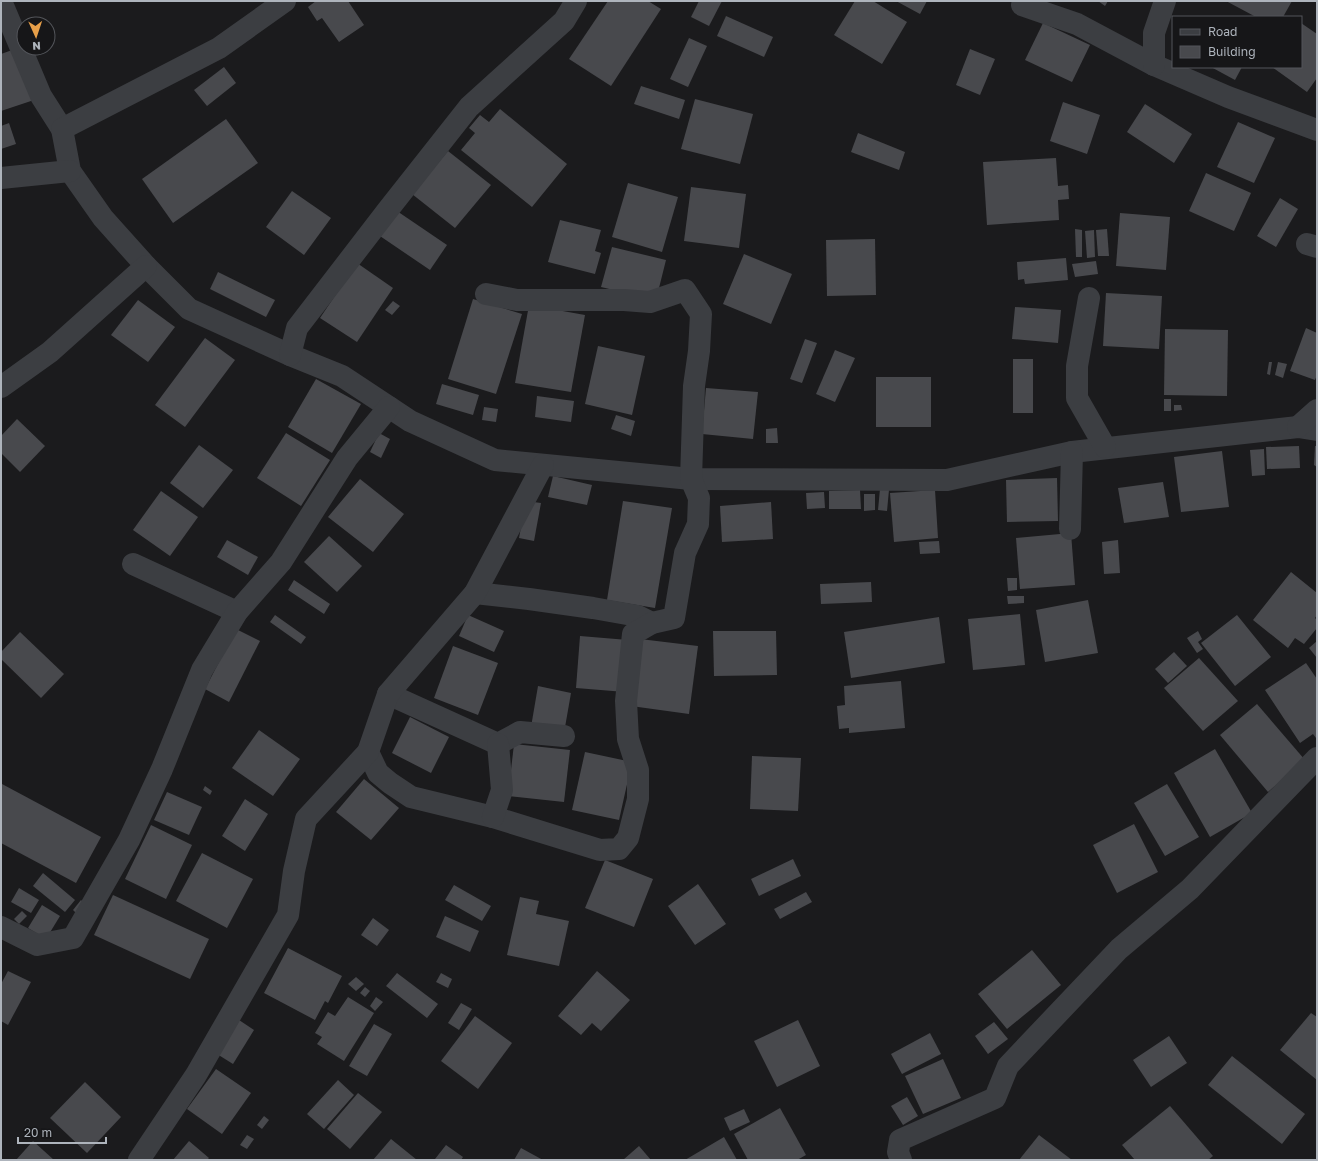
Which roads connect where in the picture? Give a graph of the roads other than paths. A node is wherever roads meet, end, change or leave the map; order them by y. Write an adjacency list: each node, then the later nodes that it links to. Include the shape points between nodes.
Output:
1 (1, 1): 7 (street, via 41,96)
2 (285, 1): 7 (street, via 219,48)
3 (576, 1): 14 (street, via 564,21 469,107 297,328)
4 (1165, 1): 6 (street, via 1154,33)
5 (1022, 5): 6 (street, via 1077,24)
6 (1154, 64): 8 (street, via 1228,97)
7 (62, 129): 9 (street)
8 (1317, 130)
9 (70, 171): 10 (street); 11 (street, via 103,218)
10 (1, 178)
11 (146, 266): 14 (street, via 189,309); 15 (street, via 50,352)
12 (486, 294): 22 (street, via 517,300 650,302 685,290 701,314 694,386)
13 (1089, 298): 19 (street, via 1077,366 1077,398)
14 (290, 355): 16 (street, via 342,376)
15 (1, 388)
16 (388, 407): 21 (street, via 410,421 495,460); 26 (street, via 347,458 281,562)
17 (1317, 410): 18 (street)
18 (1308, 428): 19 (street)
19 (1105, 448): 20 (street)
20 (1072, 452): 22 (street, via 947,480); 23 (street)
21 (543, 465): 22 (street); 25 (street)
22 (691, 479): 27 (street, via 699,498 698,524 685,553 674,618)
23 (1070, 529)
24 (133, 564): 26 (street)
25 (475, 594): 27 (street, via 615,612 638,616); 28 (street)
26 (237, 612): 34 (street, via 202,670 162,769 129,840 73,938 37,945)
27 (652, 623): 33 (street, via 633,634 626,702 628,739 638,770 638,799 628,838 619,849 600,850)
28 (388, 694): 30 (street); 31 (street)
29 (564, 736): 30 (street, via 520,732)
30 (498, 744): 33 (street, via 502,790)
31 (368, 752): 33 (street, via 378,773 411,797); 35 (street, via 306,819 294,871 288,915 196,1075)
32 (1317, 758): 36 (street, via 1190,889 1114,954 1008,1066 995,1098 900,1140 898,1152)
33 (493, 817)
34 (1, 927)
35 (139, 1160)
36 (901, 1160)

